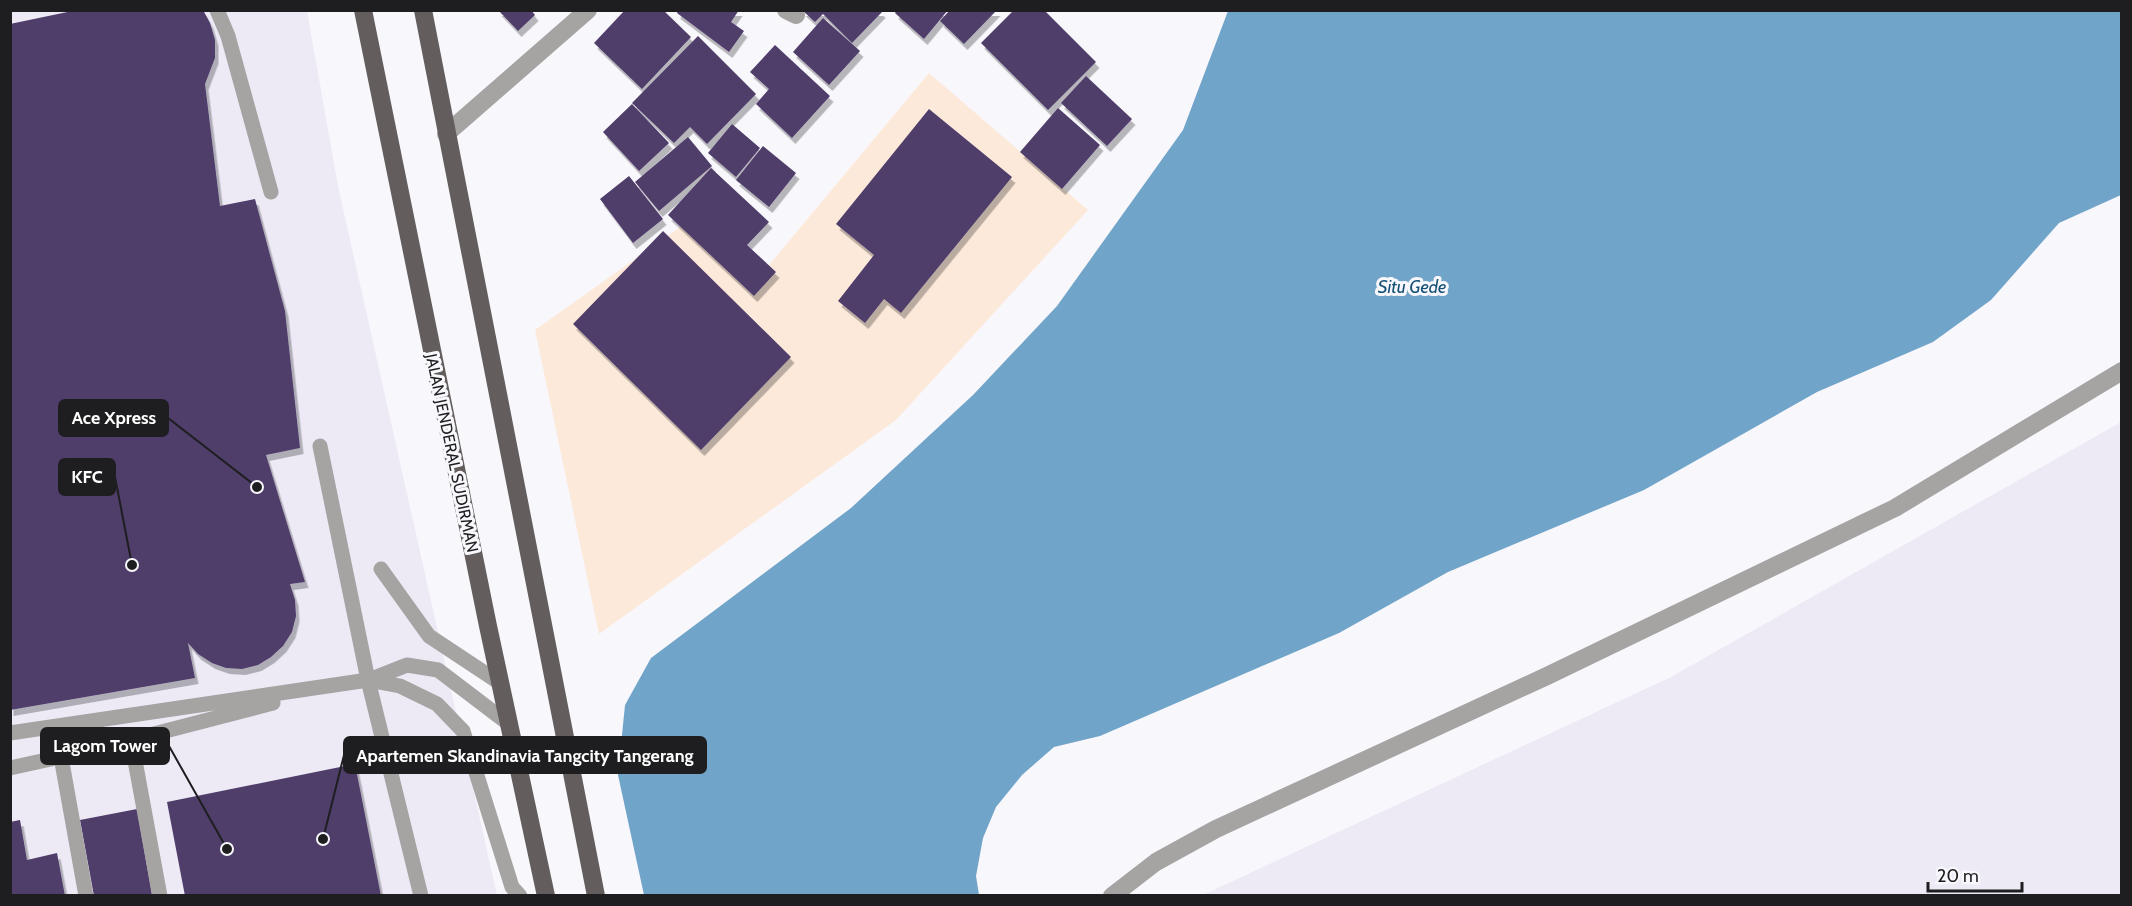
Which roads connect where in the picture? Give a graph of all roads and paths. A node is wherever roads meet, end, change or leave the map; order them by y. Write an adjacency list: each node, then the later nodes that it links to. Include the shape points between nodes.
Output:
1 (217, 10): 6 (lane, via 228,36)
2 (363, 10): 11 (main road, JALAN JENDERAL SUDIRMAN)
3 (423, 10): 5 (main road)
4 (588, 10): 5 (street)
5 (446, 134): 22 (main road)
6 (271, 192)
7 (2121, 371): 23 (street, via 1895,508 1547,676 1216,829 1156,862)
8 (320, 446): 10 (lane)
9 (381, 569): 11 (lane, via 429,636)
10 (368, 680): 12 (lane, via 407,665 438,670); 13 (lane); 14 (lane); 19 (lane); 20 (lane, via 400,686 438,704 463,731 512,887)
11 (500, 683): 12 (main road, JALAN JENDERAL SUDIRMAN)
12 (508, 724): 21 (main road, JALAN JENDERAL SUDIRMAN)
13 (10, 733)
14 (131, 740): 15 (lane); 18 (lane)
15 (61, 757): 16 (lane); 17 (lane)
16 (10, 768)
17 (86, 896)
18 (160, 896)
19 (420, 896)
20 (520, 896)
21 (546, 896)
22 (596, 896)
23 (1112, 896)

